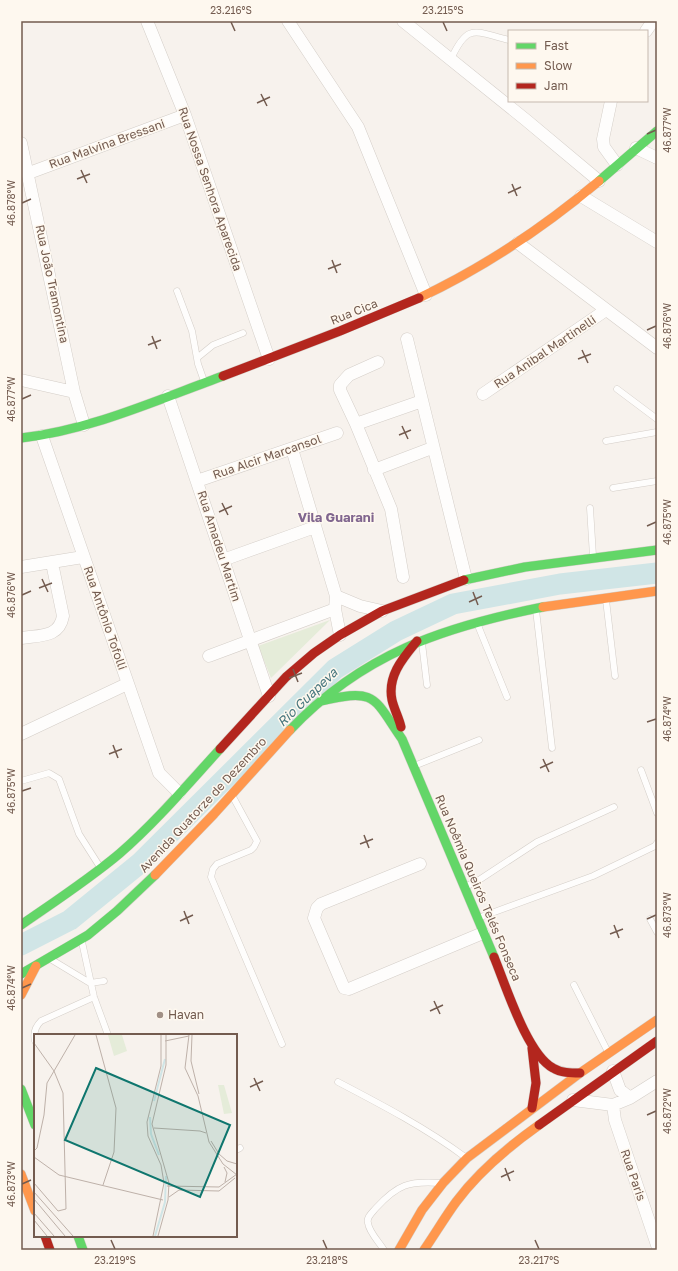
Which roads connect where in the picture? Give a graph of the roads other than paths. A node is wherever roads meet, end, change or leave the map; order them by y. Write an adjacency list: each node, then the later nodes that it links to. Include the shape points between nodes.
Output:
1 (147, 21): 9 (street, Rua Nossa Senhora Aparecida)
2 (288, 21): 21 (street, via 358,127)
3 (403, 21): 7 (street)
4 (653, 21): 5 (street)
5 (647, 30)
6 (508, 40): 7 (lane, via 475,32 460,40)
7 (451, 58): 16 (street)
8 (611, 102): 14 (street, via 603,139 604,147)
9 (185, 115): 15 (street, Rua Malvina Bressani); 27 (street, Rua Nossa Senhora Aparecida)
10 (657, 131): 12 (main road, Rua Cica)
11 (21, 143): 15 (street, Rua João Tramontina)
12 (636, 148): 13 (street); 14 (main road, Rua Cica)
13 (657, 158)
14 (617, 165): 16 (main road, Rua Cica)
15 (29, 173): 32 (street, Rua João Tramontina)
16 (599, 181): 17 (main road, Rua Cica)
17 (581, 196): 18 (street); 19 (main road, Rua Cica)
18 (657, 242)
19 (518, 243): 21 (main road, Rua Cica, via 490,262); 22 (street)
20 (177, 292): 26 (lane, via 192,331)
21 (426, 295): 27 (main road, Rua Cica)
22 (606, 310): 25 (street); 33 (street, Rua Anibal Martinelli)
23 (243, 333): 26 (lane, via 213,345)
24 (407, 339): 35 (street)
25 (657, 348)
26 (197, 358): 30 (lane)
27 (269, 359): 30 (main road, Rua Cica)
28 (378, 362): 37 (street, via 349,375 340,385)
29 (21, 380): 32 (street)
30 (204, 383): 34 (main road, Rua Cica)
31 (617, 389): 36 (lane)
32 (74, 392): 38 (street, Rua João Tramontina)
33 (483, 394)
34 (168, 396): 38 (main road, Rua Cica); 47 (street, Rua Amadeu Martim)
35 (422, 401): 37 (street); 45 (street)
36 (657, 419)
37 (356, 424): 46 (street)
38 (84, 425): 41 (main road, Rua Cica)
39 (657, 432): 43 (lane)
40 (337, 433): 44 (street, Rua Alcir Marcansol)
41 (42, 436): 42 (main road, Rua Cica); 53 (street, Rua Antônio Tofolli)
42 (21, 438)
43 (606, 441)
44 (292, 448): 47 (street, Rua Alcir Marcansol); 51 (street)
45 (432, 448): 46 (street); 59 (street)
46 (374, 470): 58 (street, via 391,509)
47 (197, 481): 55 (street, Rua Amadeu Martim)
48 (657, 481): 49 (lane)
49 (613, 488)
50 (590, 508): 54 (lane)
51 (315, 527): 55 (street); 61 (street)
52 (657, 550): 54 (main road)
53 (84, 557): 56 (street); 73 (street, Rua Antônio Tofolli)
54 (593, 558): 59 (main road, via 525,567)
55 (223, 560): 69 (street, Rua Amadeu Martim)
56 (52, 562): 57 (street); 68 (street, via 63,616 62,623 59,629 52,633)
57 (21, 568)
58 (403, 577)
59 (466, 579): 65 (main road)
60 (657, 591): 62 (main road, Avenida Quatorze de Dezembro)
61 (336, 596): 64 (street); 65 (street, via 360,606)
62 (606, 598): 63 (main road, Avenida Quatorze de Dezembro); 72 (lane)
63 (536, 608): 66 (main road, Avenida Quatorze de Dezembro); 81 (lane)
64 (335, 609): 67 (street); 69 (street)
65 (382, 611): 67 (main road)
66 (476, 622): 70 (main road, Avenida Quatorze de Dezembro); 76 (lane)
67 (340, 635): 75 (main road, via 314,653)
68 (21, 638)
69 (249, 640): 71 (street); 75 (street, Rua Amadeu Martim)
70 (420, 640): 74 (lane); 77 (main road, Avenida Quatorze de Dezembro, via 363,669); 79 (main road, Rua Noêmia Queirós Telés Fonseca, via 395,669 391,683 392,699 400,721)
71 (209, 656)
72 (615, 676)
73 (127, 684): 78 (street); 85 (street, Rua Antônio Tofolli, via 158,773)
74 (427, 685)
75 (269, 696): 85 (main road)
76 (507, 697)
77 (321, 700): 79 (main road, Rua Noêmia Queirós Telés Fonseca, via 366,696 379,704); 86 (main road, Avenida Quatorze de Dezembro, via 265,756)
78 (21, 734)
79 (402, 739): 82 (main road, Rua Noêmia Queirós Telés Fonseca)
80 (479, 740): 82 (lane)
81 (552, 748)
82 (414, 766): 92 (main road, Rua Noêmia Queirós Telés Fonseca)
83 (641, 770): 88 (lane)
84 (21, 781): 91 (lane, via 49,773 59,779 79,834)
85 (179, 793): 91 (main road, via 152,823)
86 (232, 795): 98 (main road, Avenida Quatorze de Dezembro, via 122,908); 111 (lane, via 257,842 251,850 216,864 211,877)
87 (614, 807): 92 (lane, via 537,842 475,883)
88 (657, 814)
89 (657, 843): 93 (lane, via 592,876)
90 (420, 864): 96 (street, via 321,904 317,908 314,918 344,988 349,989)
91 (101, 868): 95 (main road)
92 (464, 887): 93 (main road, Rua Noêmia Queirós Telés Fonseca)
93 (477, 918): 96 (main road, Rua Noêmia Queirós Telés Fonseca)
94 (650, 919): 97 (lane)
95 (21, 926)
96 (483, 932): 112 (main road, Rua Noêmia Queirós Telés Fonseca)
97 (657, 932)
98 (81, 939): 99 (main road, Avenida Quatorze de Dezembro); 103 (lane)
99 (49, 958): 100 (main road, Avenida Quatorze de Dezembro); 103 (lane)
100 (36, 966): 101 (main road, Avenida Quatorze de Dezembro); 105 (main road)
101 (21, 974)
102 (104, 981): 103 (lane)
103 (90, 983): 106 (lane)
104 (574, 985): 113 (lane)
105 (21, 995)
106 (94, 997): 108 (lane, via 41,1021); 109 (lane)
107 (657, 1020): 113 (main road)
108 (34, 1034)
109 (108, 1034)
110 (657, 1041): 114 (main road)
111 (282, 1044)
112 (531, 1046): 115 (main road, Rua Noêmia Queirós Telés Fonseca, via 553,1070); 122 (main road, Rua Noêmia Queirós Telés Fonseca, via 536,1083)
113 (608, 1054): 115 (main road)
114 (613, 1071): 119 (street, via 620,1090); 120 (main road)
115 (580, 1073): 122 (main road)
116 (657, 1081): 119 (street)
117 (338, 1082): 124 (lane, via 385,1106)
118 (22, 1093): 123 (main road)
119 (630, 1098): 121 (street)
120 (572, 1100): 121 (street); 135 (main road, via 512,1144 485,1169 456,1201)
121 (613, 1105): 130 (street, Rua Paris, via 615,1120)
122 (532, 1108): 124 (main road)
123 (34, 1123)
124 (467, 1158): 126 (main road)
125 (21, 1174): 127 (main road)
126 (443, 1183): 133 (lane, via 417,1182 403,1185 389,1194 369,1216 369,1227); 134 (main road, via 422,1210)
127 (34, 1208)
128 (45, 1237): 131 (main road)
129 (78, 1237): 132 (main road)
130 (657, 1244)
131 (50, 1250)
132 (83, 1250)
133 (384, 1250)
134 (399, 1250)
135 (424, 1250)

